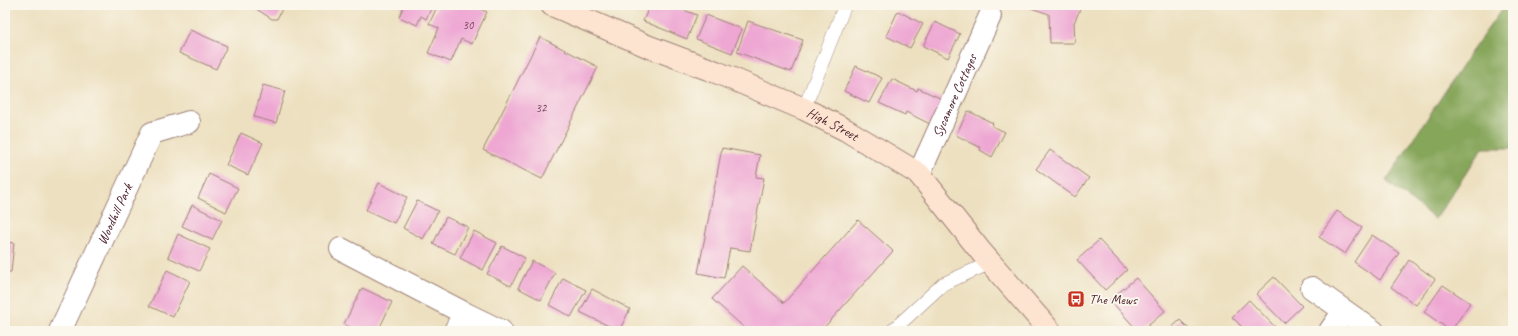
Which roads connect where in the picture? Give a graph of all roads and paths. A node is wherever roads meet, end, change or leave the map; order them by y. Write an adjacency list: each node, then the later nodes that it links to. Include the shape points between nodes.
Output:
1 (552, 5): 4 (street, High Street)
2 (845, 5): 4 (lane)
3 (990, 16): 6 (street, Sycamore Cottages)
4 (804, 109): 6 (street, High Street, via 846,130)
5 (189, 122): 12 (street, Woodhill Park, via 152,133)
6 (919, 174): 8 (street, High Street)
7 (341, 249): 11 (street)
8 (990, 262): 14 (lane, via 943,284); 15 (street, High Street)
9 (1312, 288): 10 (street)
10 (1344, 311): 16 (street); 17 (street)
11 (460, 322): 13 (street)
12 (60, 331)
13 (501, 331)
14 (892, 331)
15 (1050, 331)
16 (1330, 331)
17 (1373, 331)

